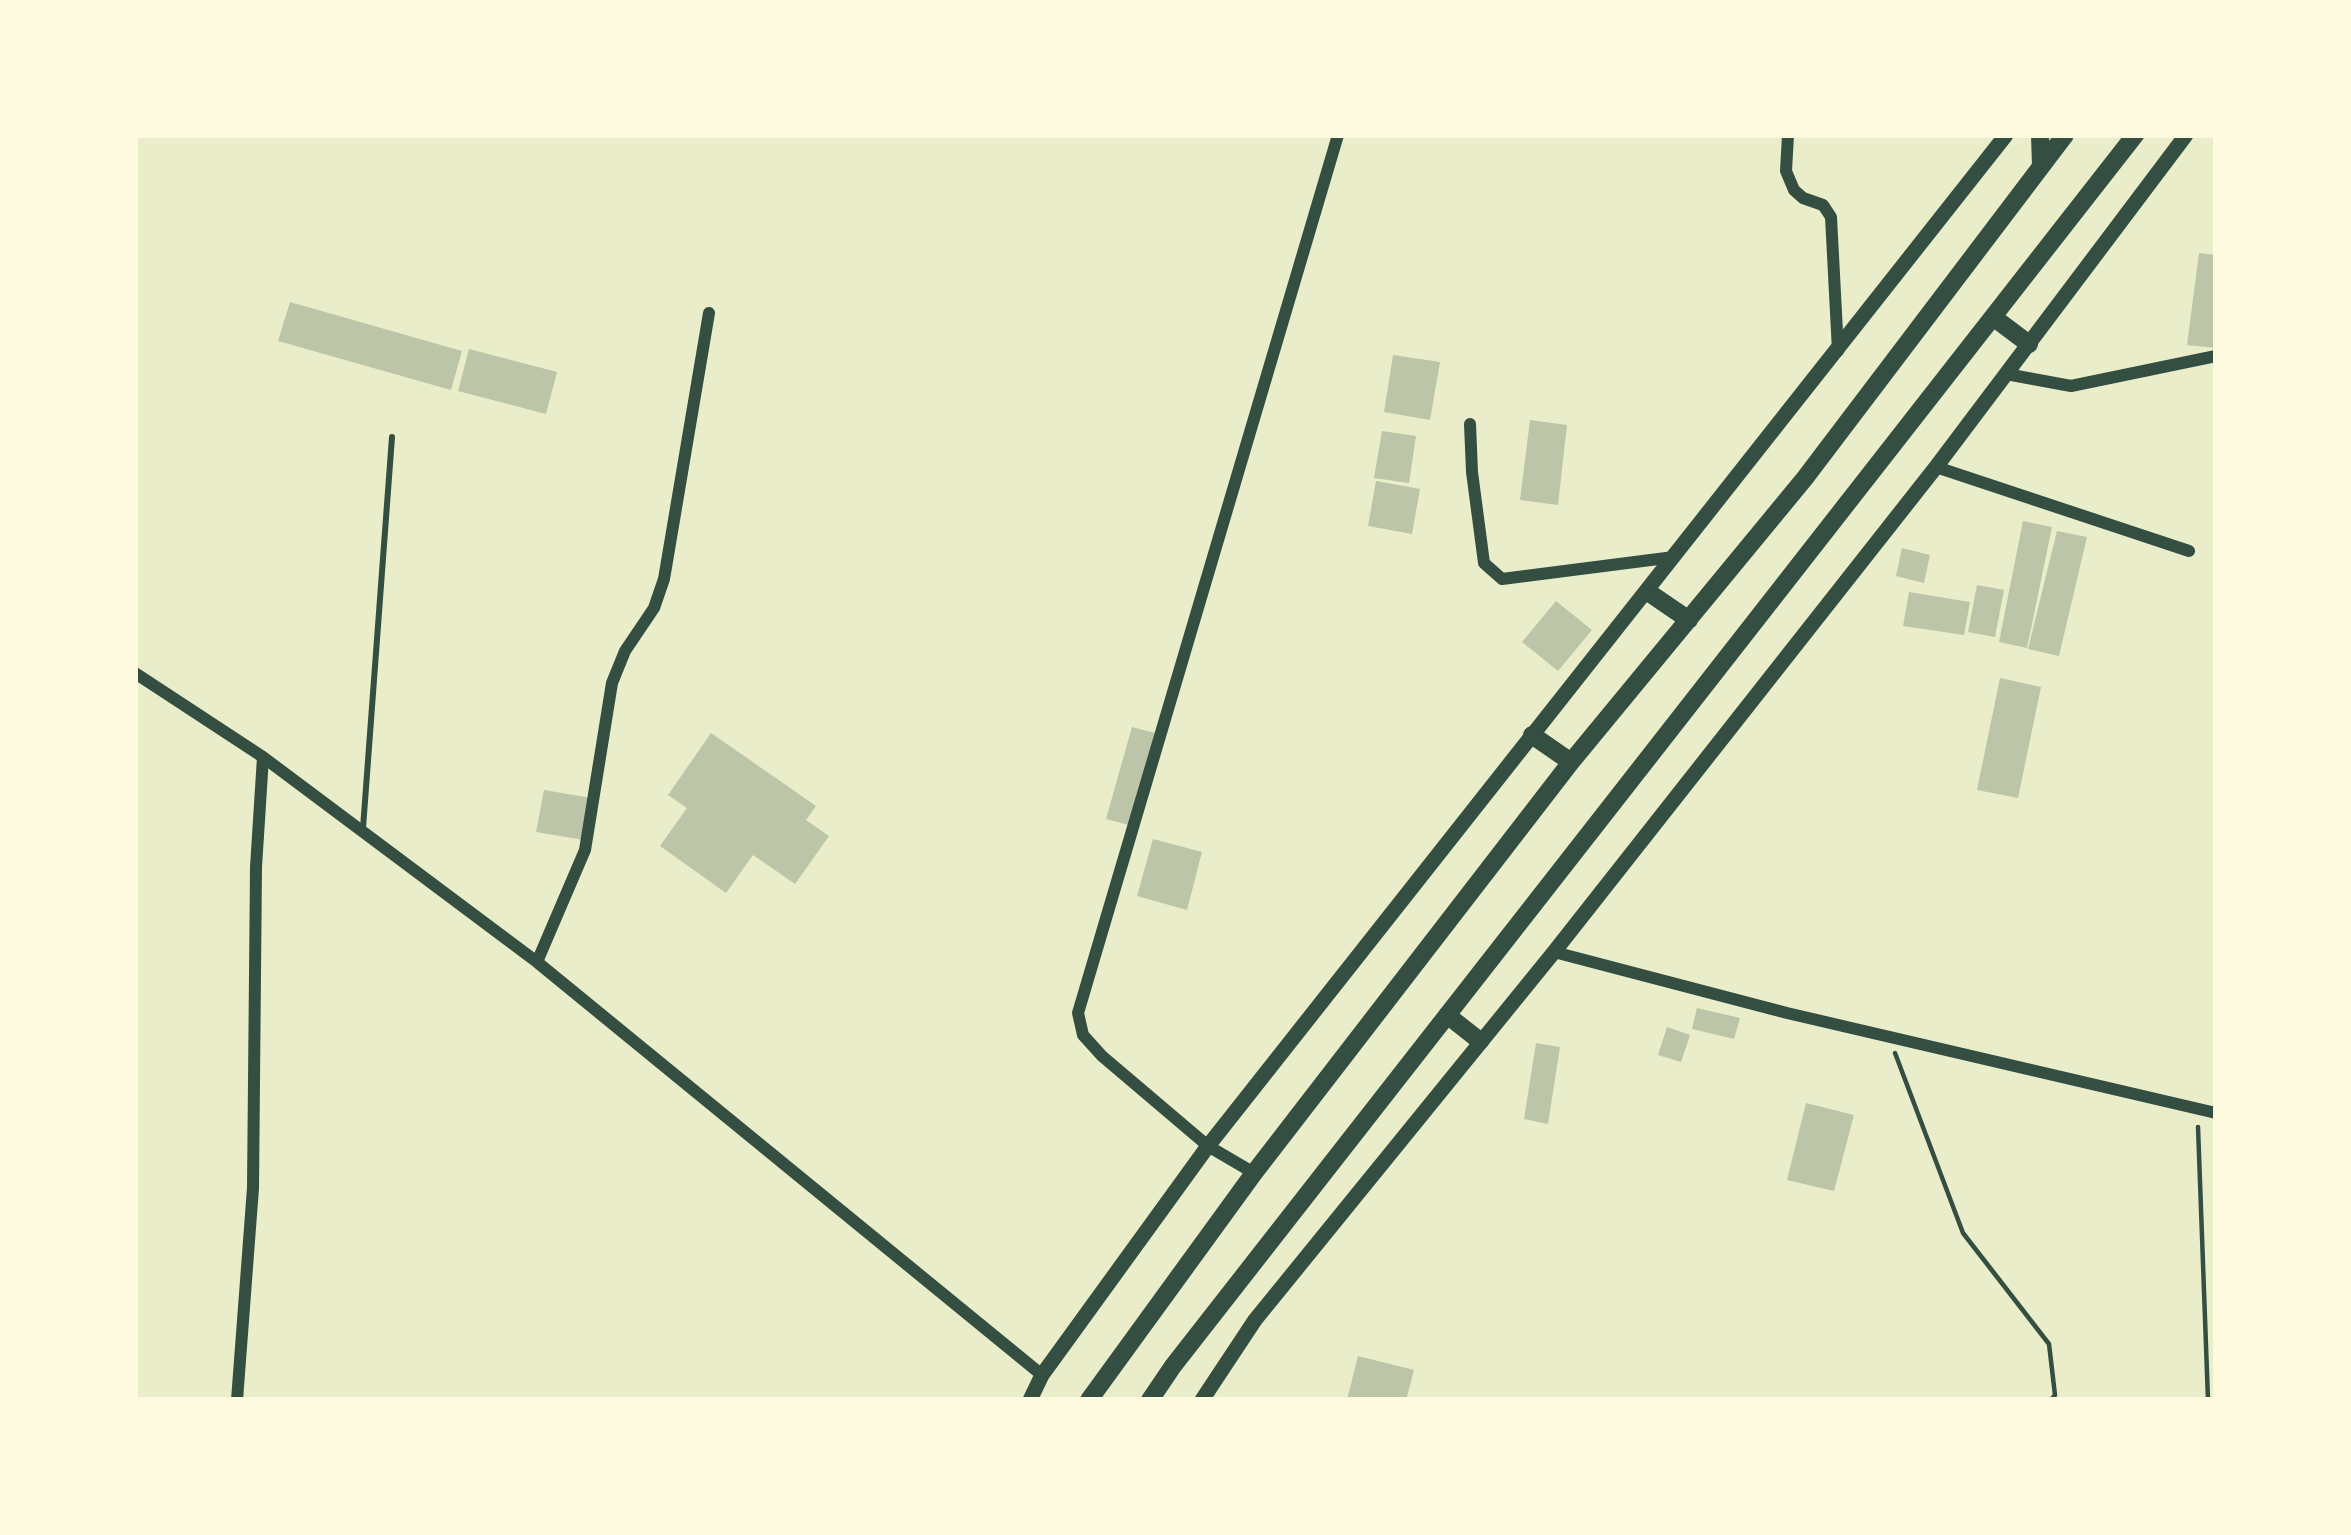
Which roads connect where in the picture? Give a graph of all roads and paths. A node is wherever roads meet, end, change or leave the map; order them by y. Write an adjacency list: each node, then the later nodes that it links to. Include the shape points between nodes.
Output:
1 (1338, 135): 34 (street, via 1078,1013 1083,1035 1102,1056)
2 (1788, 135): 12 (street, via 1794,190 1831,218)
3 (2006, 135): 12 (street)
4 (2040, 135): 8 (highway)
5 (2065, 135): 8 (highway)
6 (2135, 135): 10 (highway)
7 (2186, 135): 11 (street)
8 (2041, 166): 21 (highway)
9 (709, 313): 28 (street, via 664,579 612,683 585,850)
10 (1993, 317): 11 (highway); 29 (highway)
11 (2029, 344): 14 (street)
12 (1838, 352): 19 (street)
13 (2216, 356): 14 (street, via 2071,386)
14 (2006, 374): 17 (street)
15 (1470, 424): 19 (street, via 1484,563 1502,579)
16 (392, 437): 26 (lane)
17 (1936, 467): 18 (street); 27 (street)
18 (2189, 551)
19 (1675, 557): 20 (street)
20 (1648, 592): 21 (highway); 23 (street)
21 (1689, 620): 25 (highway)
22 (135, 673): 24 (street)
23 (1532, 735): 25 (highway); 34 (street)
24 (263, 757): 26 (street); 37 (street, via 253,1188)
25 (1571, 762): 35 (highway)
26 (363, 831): 28 (street)
27 (1553, 952): 30 (street); 31 (street)
28 (537, 962): 36 (street)
29 (1447, 1016): 31 (highway); 40 (highway)
30 (1889, 1037): 32 (street); 42 (path, via 1963,1233 2049,1344)
31 (1480, 1041): 41 (street, via 1255,1320)
32 (2197, 1109): 33 (street); 43 (path)
33 (2216, 1114)
34 (1208, 1146): 35 (street); 36 (street)
35 (1254, 1174): 39 (highway)
36 (1042, 1375): 38 (street)
37 (237, 1400)
38 (1030, 1400)
39 (1089, 1400)
40 (1150, 1400)
41 (1203, 1400)
42 (2051, 1400)
43 (2208, 1400)

